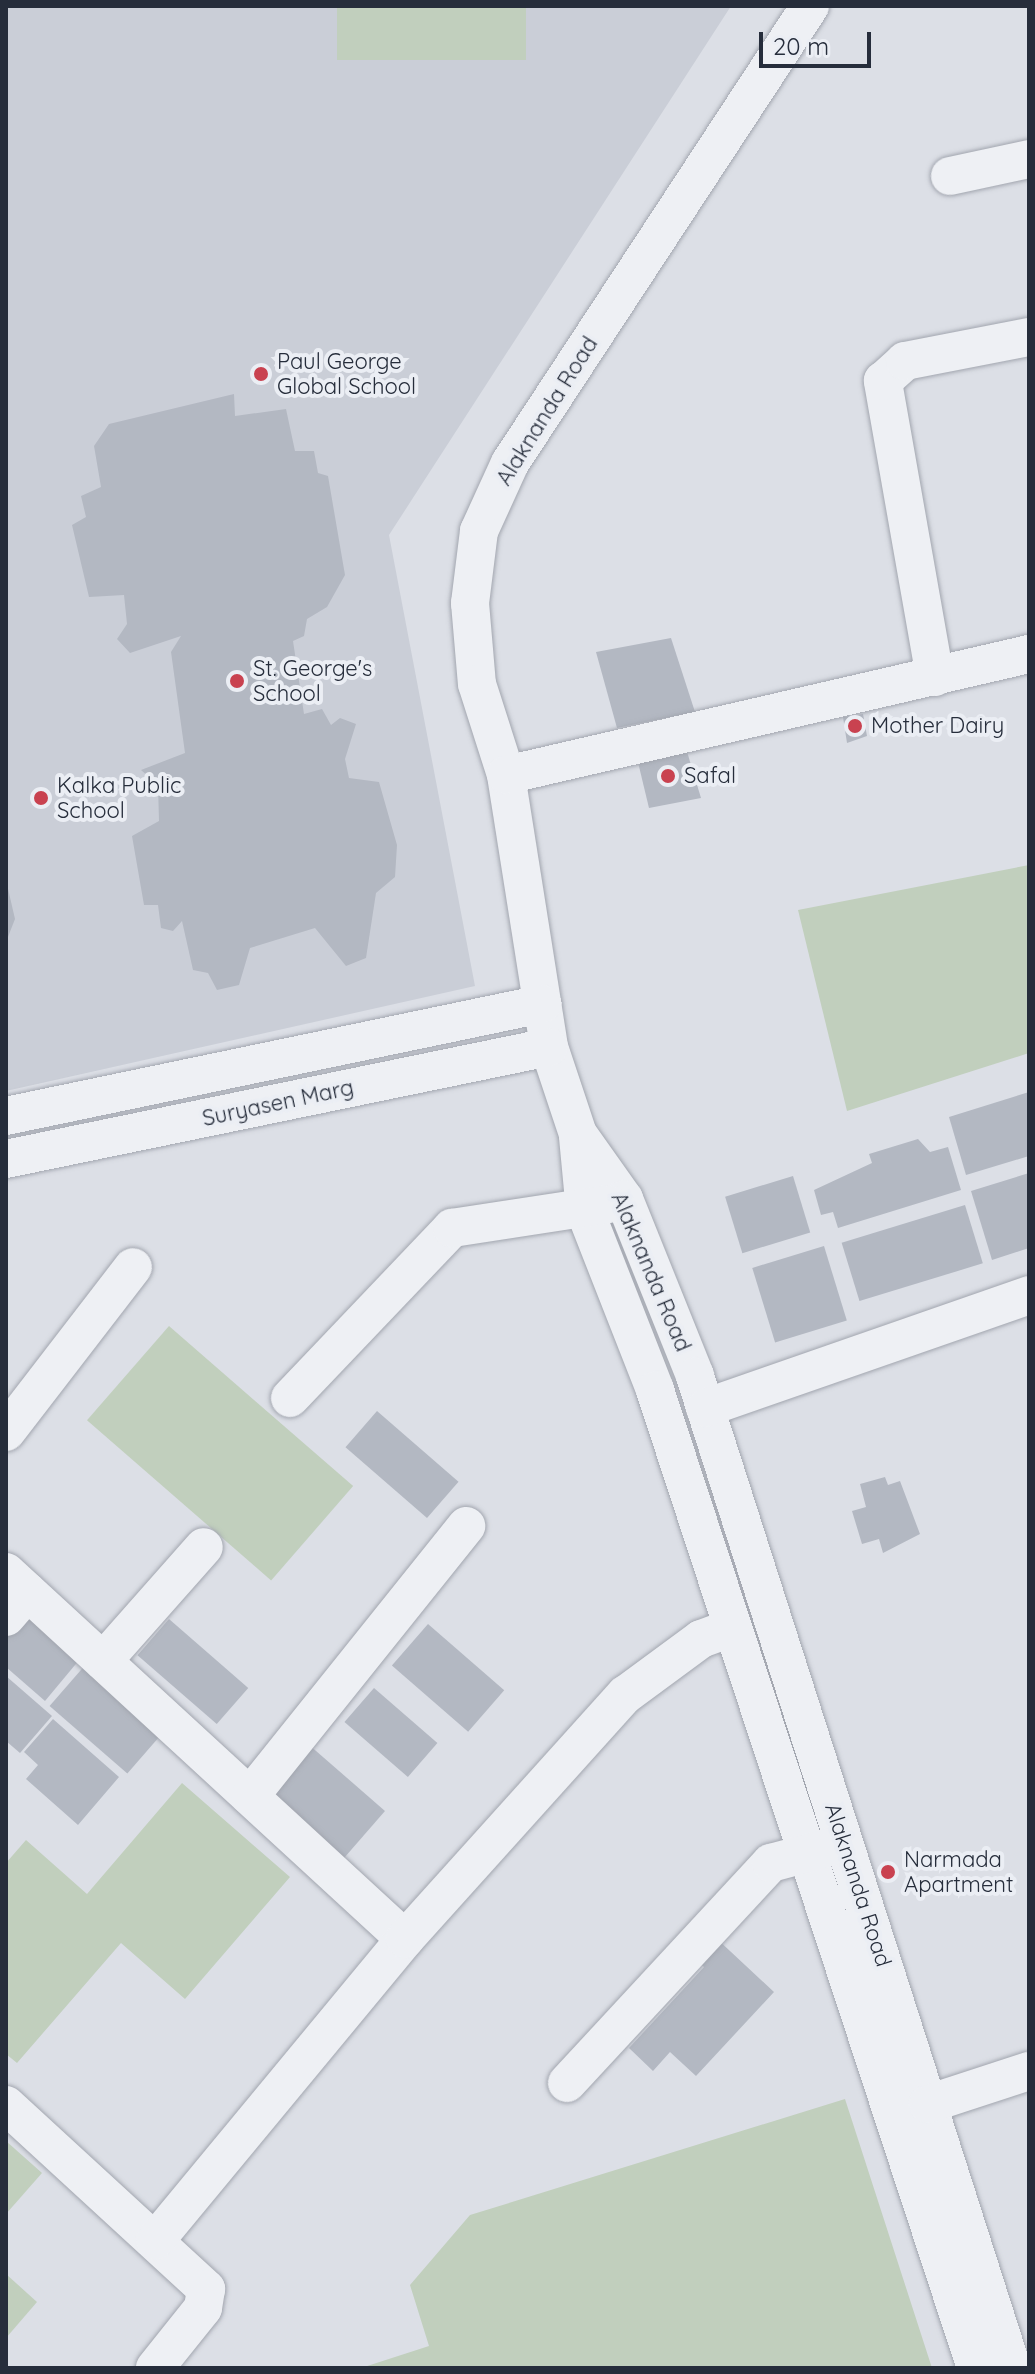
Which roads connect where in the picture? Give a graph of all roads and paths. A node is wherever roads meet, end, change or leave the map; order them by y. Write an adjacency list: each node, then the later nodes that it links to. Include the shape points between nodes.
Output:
1 (810, 6): 7 (street, Alaknanda Road, via 510,463 479,531 470,603 477,684)
2 (1029, 159): 3 (street)
3 (950, 176)
4 (1029, 337): 6 (street, via 905,361 883,381)
5 (1029, 654): 6 (street)
6 (935, 677): 7 (street)
7 (506, 775): 8 (street, Alaknanda Road)
8 (542, 1004): 9 (street, Alaknanda Road); 10 (street, Suryasen Marg)
9 (549, 1047): 11 (street, Alaknanda Road); 12 (street, Suryasen Marg)
10 (6, 1116)
11 (578, 1134): 13 (street, Alaknanda Road); 14 (street)
12 (6, 1159)
13 (624, 1199): 14 (street); 18 (street, Alaknanda Road)
14 (585, 1211): 17 (street, via 452,1228); 23 (street, via 655,1390)
15 (133, 1267): 19 (street)
16 (1029, 1295): 18 (street)
17 (290, 1398)
18 (705, 1408): 26 (street, Alaknanda Road)
19 (6, 1432)
20 (466, 1526): 25 (street)
21 (204, 1547): 24 (street)
22 (13, 1594): 24 (street)
23 (732, 1628): 26 (street); 27 (street, via 701,1639 625,1695)
24 (103, 1661): 25 (street)
25 (250, 1796): 27 (street)
26 (827, 1848): 29 (street, via 771,1863); 30 (street, Alaknanda Road); 34 (street)
27 (405, 1939): 32 (street)
28 (1029, 2071): 30 (street)
29 (567, 2083)
30 (928, 2104): 35 (street, Alaknanda Road)
31 (6, 2105): 32 (street)
32 (155, 2241): 33 (street, via 199,2278 206,2298)
33 (155, 2368)
34 (976, 2368)
35 (1012, 2368)

